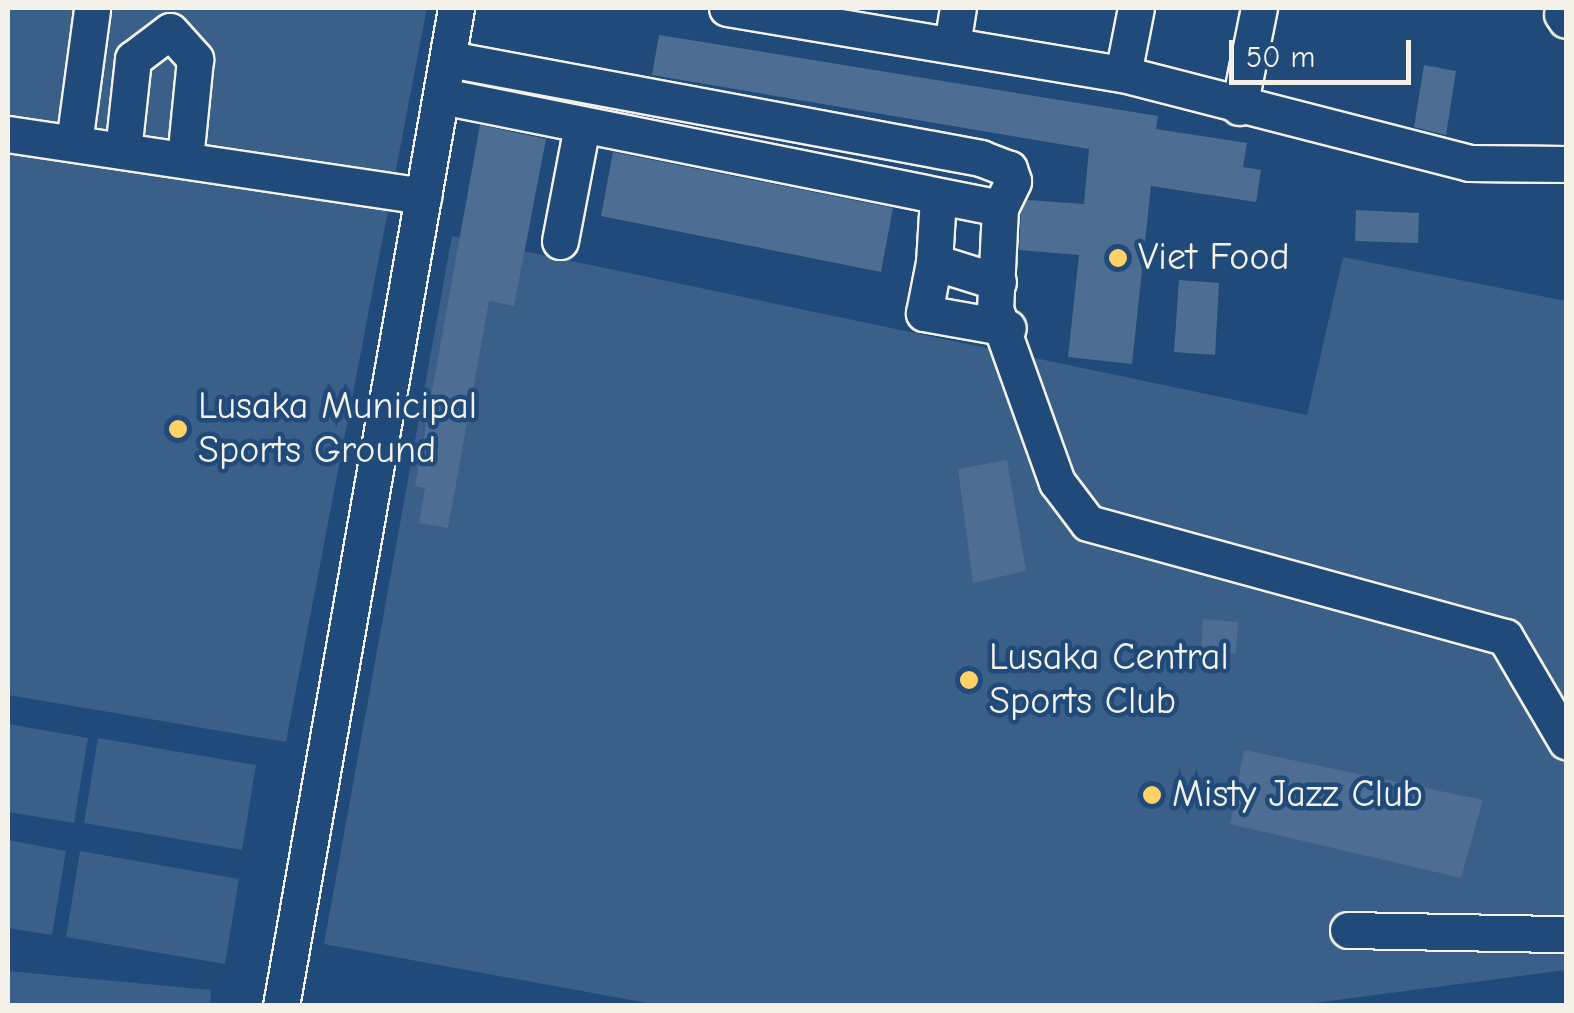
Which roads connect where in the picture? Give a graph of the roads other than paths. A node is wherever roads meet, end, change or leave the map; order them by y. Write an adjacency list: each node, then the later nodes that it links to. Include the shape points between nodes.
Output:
1 (456, 8): 8 (street)
2 (728, 8): 7 (street)
3 (958, 8): 7 (street)
4 (1136, 8): 9 (street)
5 (1259, 8): 11 (street)
6 (92, 10): 14 (street)
7 (952, 46): 9 (street)
8 (449, 59): 10 (street); 20 (street, via 981,158 1009,169)
9 (1123, 74): 11 (street)
10 (442, 96): 12 (street, via 564,116); 18 (street)
11 (1238, 106): 17 (street, via 1470,163)
12 (581, 131): 19 (street); 21 (street)
13 (8, 134): 14 (street)
14 (74, 144): 15 (street)
15 (123, 150): 16 (street); 16 (street, via 132,59 170,31 195,60)
16 (185, 160): 18 (street)
17 (1566, 164)
18 (423, 196): 28 (street)
19 (938, 197): 20 (street); 22 (street)
20 (1000, 208): 23 (street)
21 (560, 241)
22 (934, 262): 23 (street); 24 (street, via 924,313)
23 (998, 282): 24 (street, via 995,309)
24 (1008, 328): 25 (street, via 1057,482 1088,523 1504,637)
25 (1566, 741)
26 (1348, 930): 27 (street)
27 (1566, 934)
28 (282, 1006)

